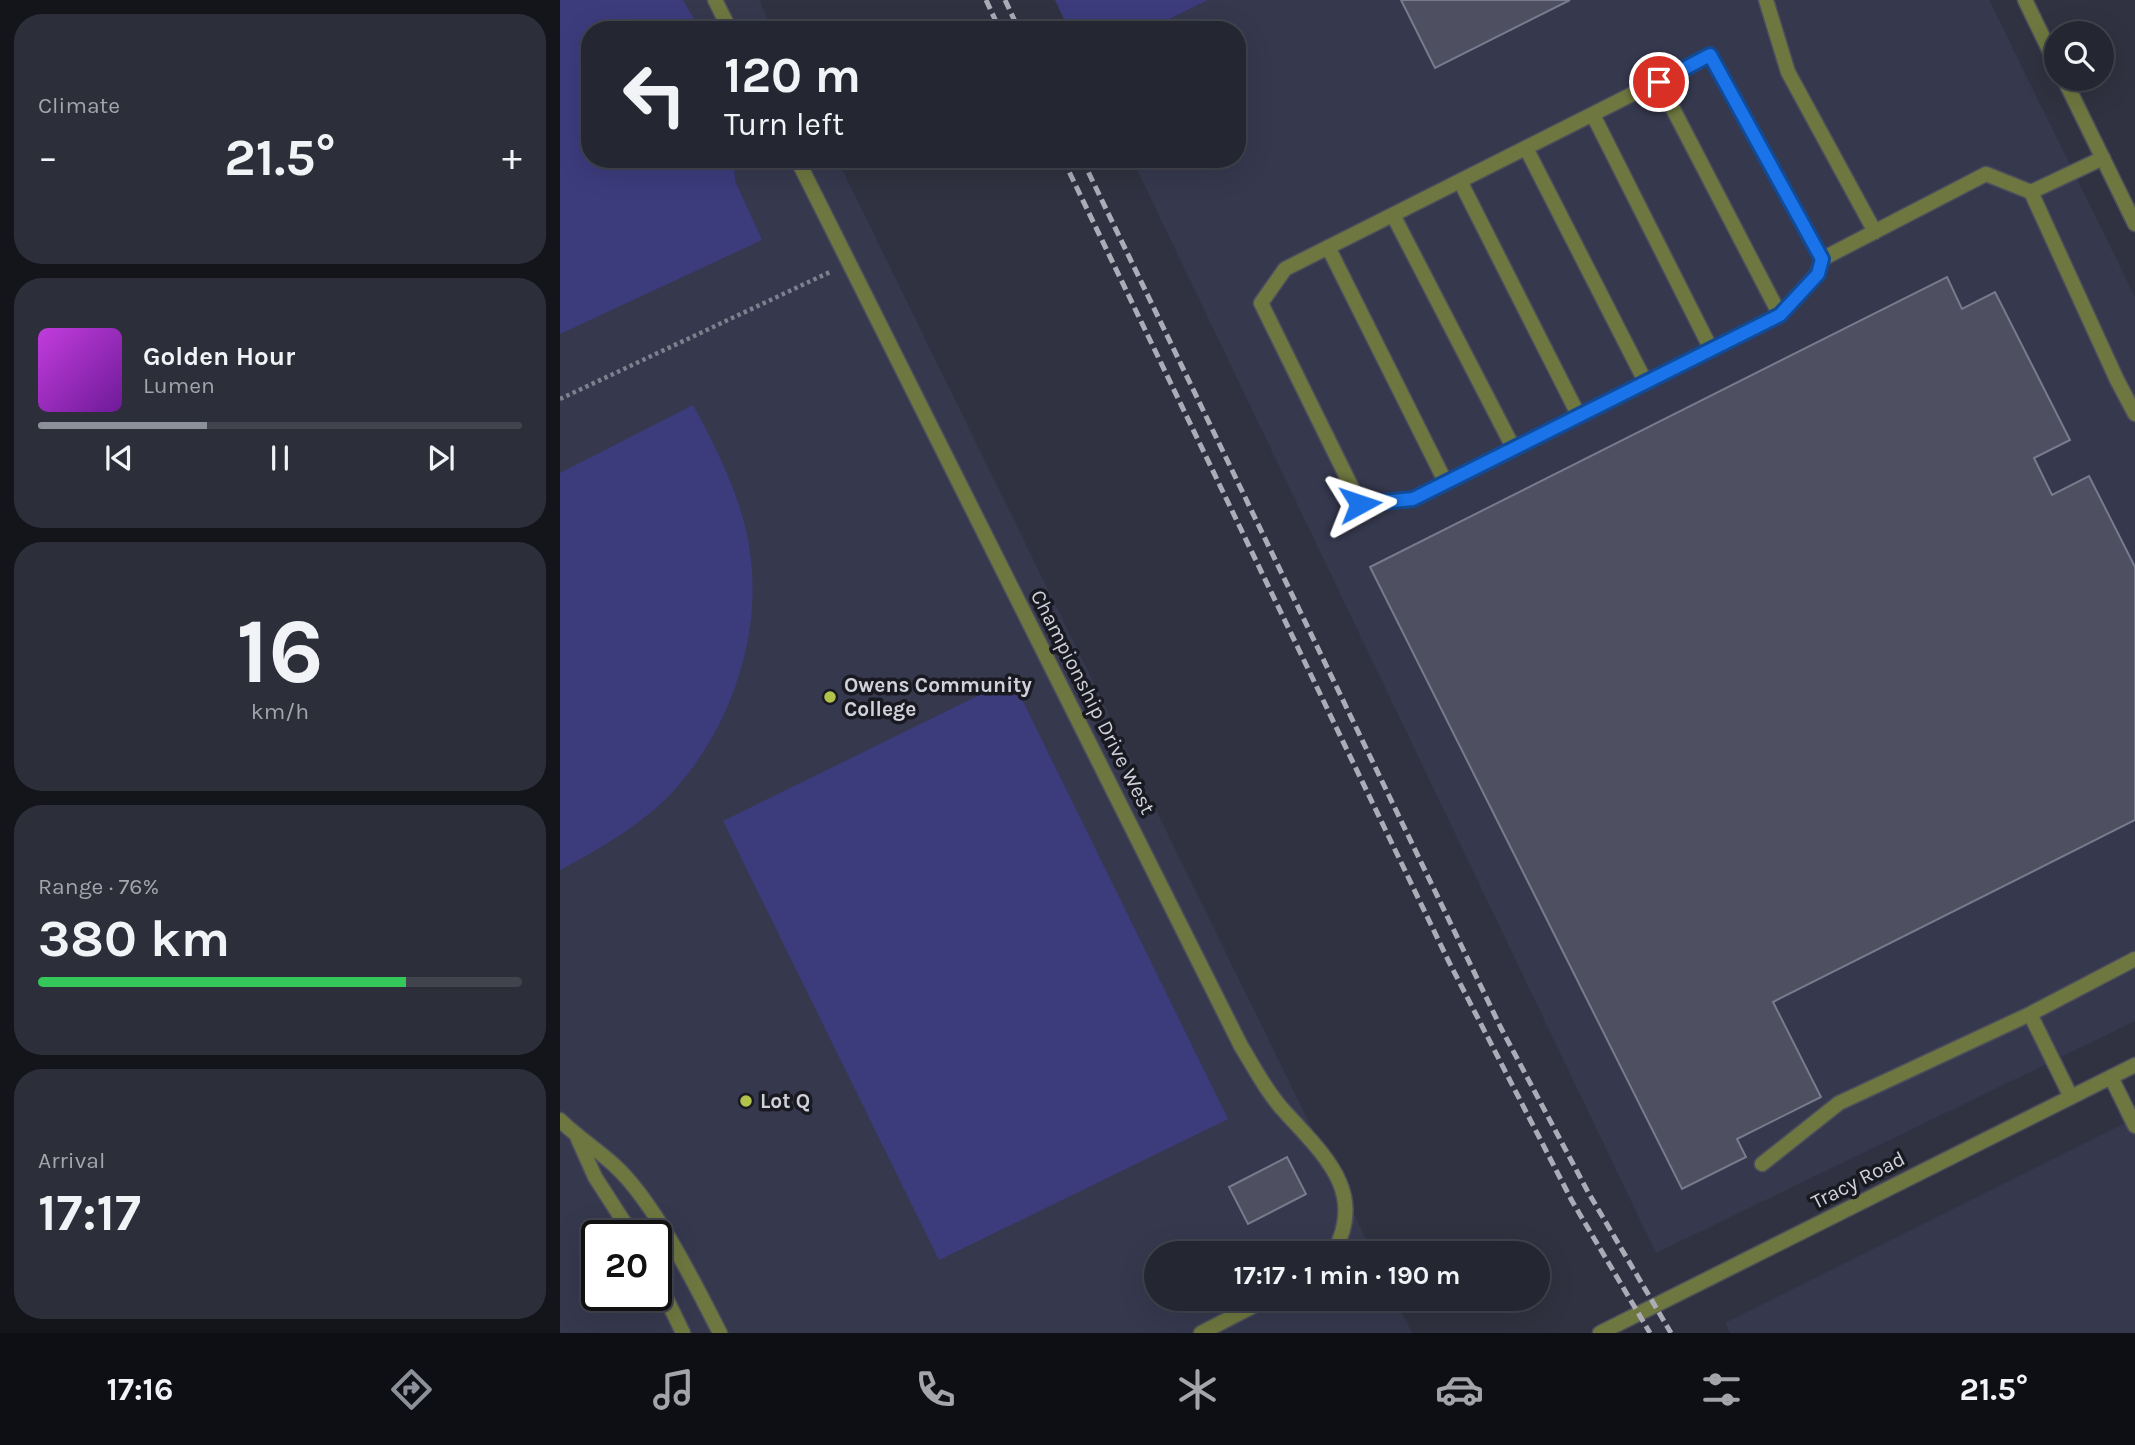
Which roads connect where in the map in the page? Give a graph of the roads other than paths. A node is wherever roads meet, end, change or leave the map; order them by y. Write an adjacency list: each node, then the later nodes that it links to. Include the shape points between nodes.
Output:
1 (715, 0): 4 (street)
2 (1766, 0): 16 (street, via 1788,72)
3 (2025, 0): 5 (street)
4 (726, 21)
5 (2044, 39)
6 (1659, 82): 8 (street); 18 (street, via 1710,55); 19 (street)
7 (2070, 91): 10 (street)
8 (1592, 115): 9 (street); 20 (street)
9 (1525, 148): 12 (street); 21 (street)
10 (2102, 158): 13 (street); 15 (street)
11 (802, 168): 36 (street, Championship Drive West, via 1241,1046 1285,1113 1329,1161 1343,1189 1344,1222)
12 (1460, 181): 14 (street); 23 (street)
13 (2031, 192): 16 (street, via 1986,174); 22 (street)
14 (1393, 215): 17 (street); 24 (street)
15 (2135, 224)
16 (1875, 232): 18 (street)
17 (1328, 247): 25 (street); 25 (street, via 1284,269 1261,303 1360,504 1413,499)
18 (1822, 259): 19 (street, via 1818,274)
19 (1780, 315): 20 (street)
20 (1711, 349): 21 (street)
21 (1646, 383): 23 (street)
22 (2135, 414)
23 (1579, 416): 24 (street)
24 (1514, 449): 25 (street)
25 (1446, 483)
26 (2135, 958): 27 (street)
27 (2030, 1014): 30 (street); 34 (street, via 1839,1103)
28 (2135, 1065): 29 (street, Tracy Road)
29 (2111, 1077): 30 (street, Tracy Road); 32 (street)
30 (2071, 1097): 42 (street, Tracy Road)
31 (560, 1120): 33 (street)
32 (2135, 1126)
33 (578, 1138): 35 (street); 40 (street, via 615,1165 644,1200)
34 (1762, 1164)
35 (623, 1220)
36 (1337, 1241)
37 (672, 1310): 39 (street)
38 (1244, 1311): 41 (street)
39 (683, 1333)
40 (720, 1333)
41 (1201, 1333)
42 (1600, 1333)

